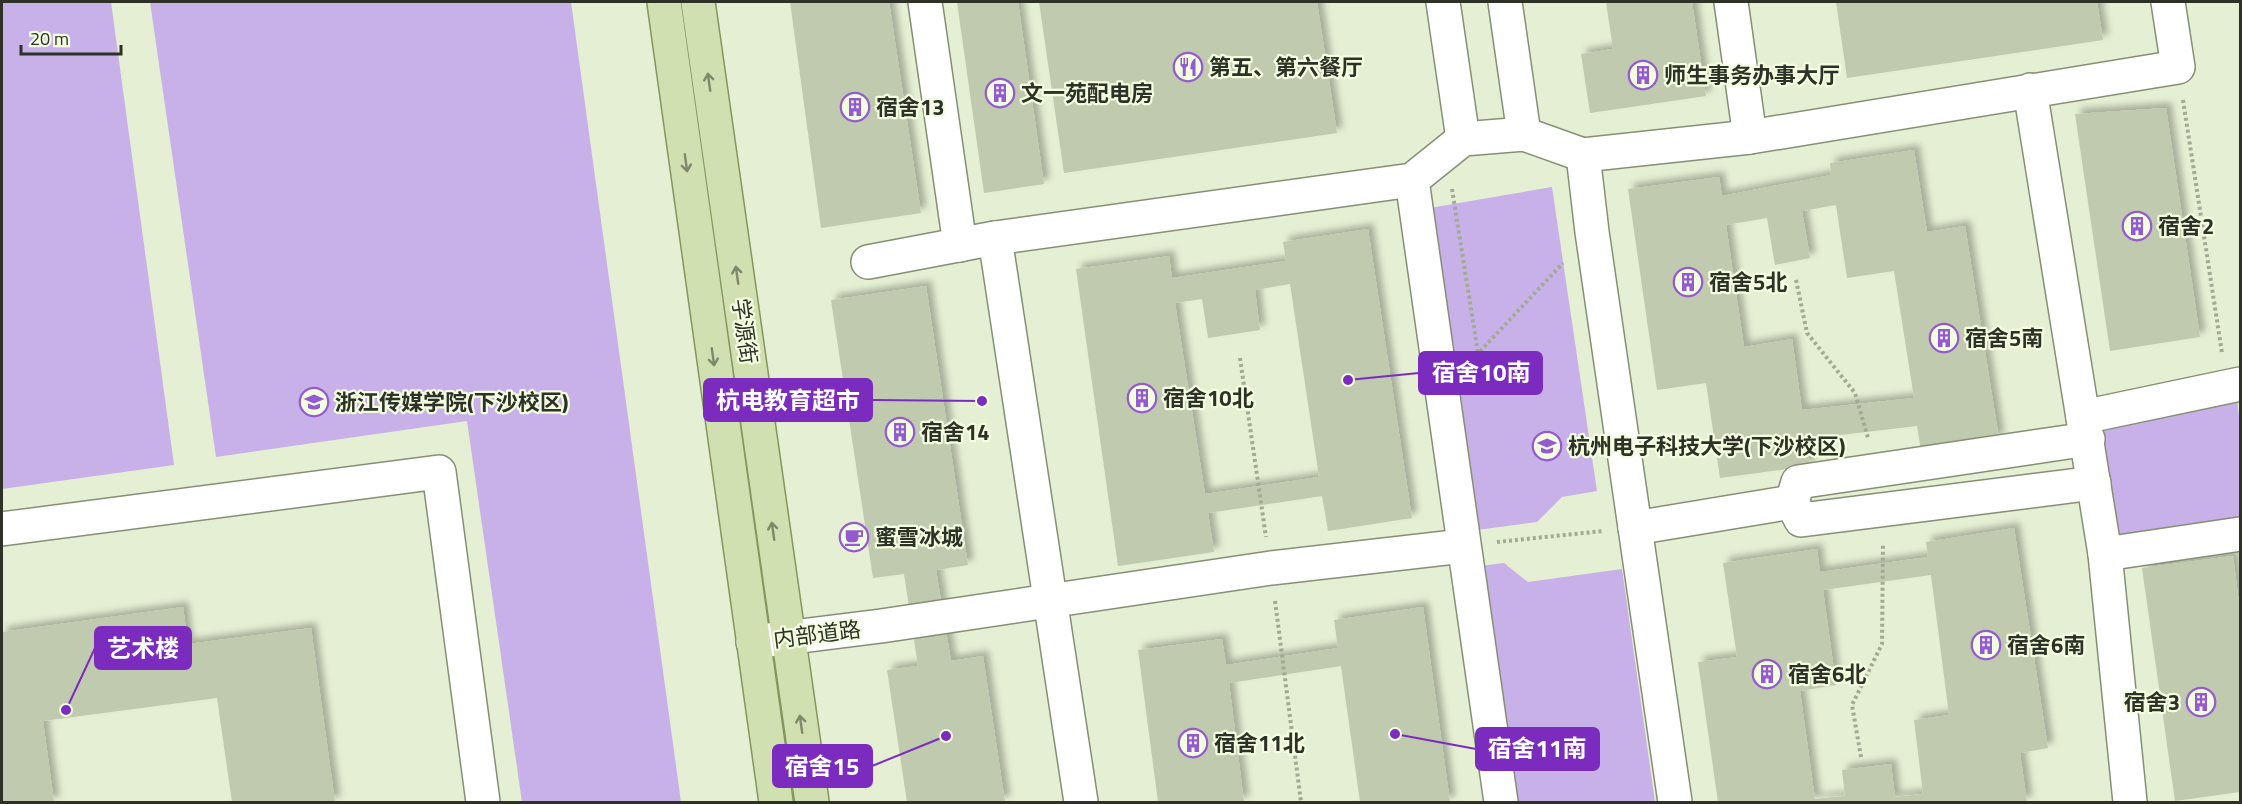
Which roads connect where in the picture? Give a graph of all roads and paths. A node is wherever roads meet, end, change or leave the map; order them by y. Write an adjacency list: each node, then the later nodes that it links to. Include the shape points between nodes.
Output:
1 (664, 2): 32 (main road, 学源街, one-way to 32)
2 (698, 2): 31 (main road, 学源街, one-way to 2)
3 (924, 2): 17 (street)
4 (1443, 2): 12 (street)
5 (1505, 2): 10 (street)
6 (1731, 2): 11 (street)
7 (2168, 2): 8 (street)
8 (2178, 67): 9 (street); 20 (path)
9 (2030, 90): 11 (street); 22 (street)
10 (1524, 134): 12 (street); 13 (street)
11 (1750, 137): 13 (street)
12 (1455, 146): 14 (street); 19 (path)
13 (1583, 155): 15 (street)
14 (1412, 180): 16 (street); 21 (street)
15 (1592, 232): 19 (path); 25 (street)
16 (995, 238): 17 (street); 30 (street)
17 (960, 245): 18 (street)
18 (868, 262)
19 (1478, 354): 21 (path)
20 (2234, 385): 22 (street)
21 (1443, 392): 28 (street)
22 (2086, 428): 23 (street); 24 (street, via 1797,482)
23 (2094, 483): 24 (street, via 1801,520); 29 (street)
24 (1792, 502): 25 (street)
25 (1635, 528): 28 (path); 38 (street)
26 (2, 530): 33 (street, via 439,471)
27 (2241, 534): 29 (street)
28 (1463, 546): 30 (street, 内部道路, via 1271,568); 37 (street)
29 (2105, 554): 39 (street)
30 (1052, 602): 31 (street, 内部道路); 36 (street)
31 (789, 638): 32 (street, 内部道路); 35 (main road, 学源街, one-way to 31)
32 (753, 642): 34 (main road, 学源街)
33 (483, 802)
34 (776, 802)
35 (812, 802)
36 (1081, 802)
37 (1501, 802)
38 (1675, 802)
39 (2130, 802)

